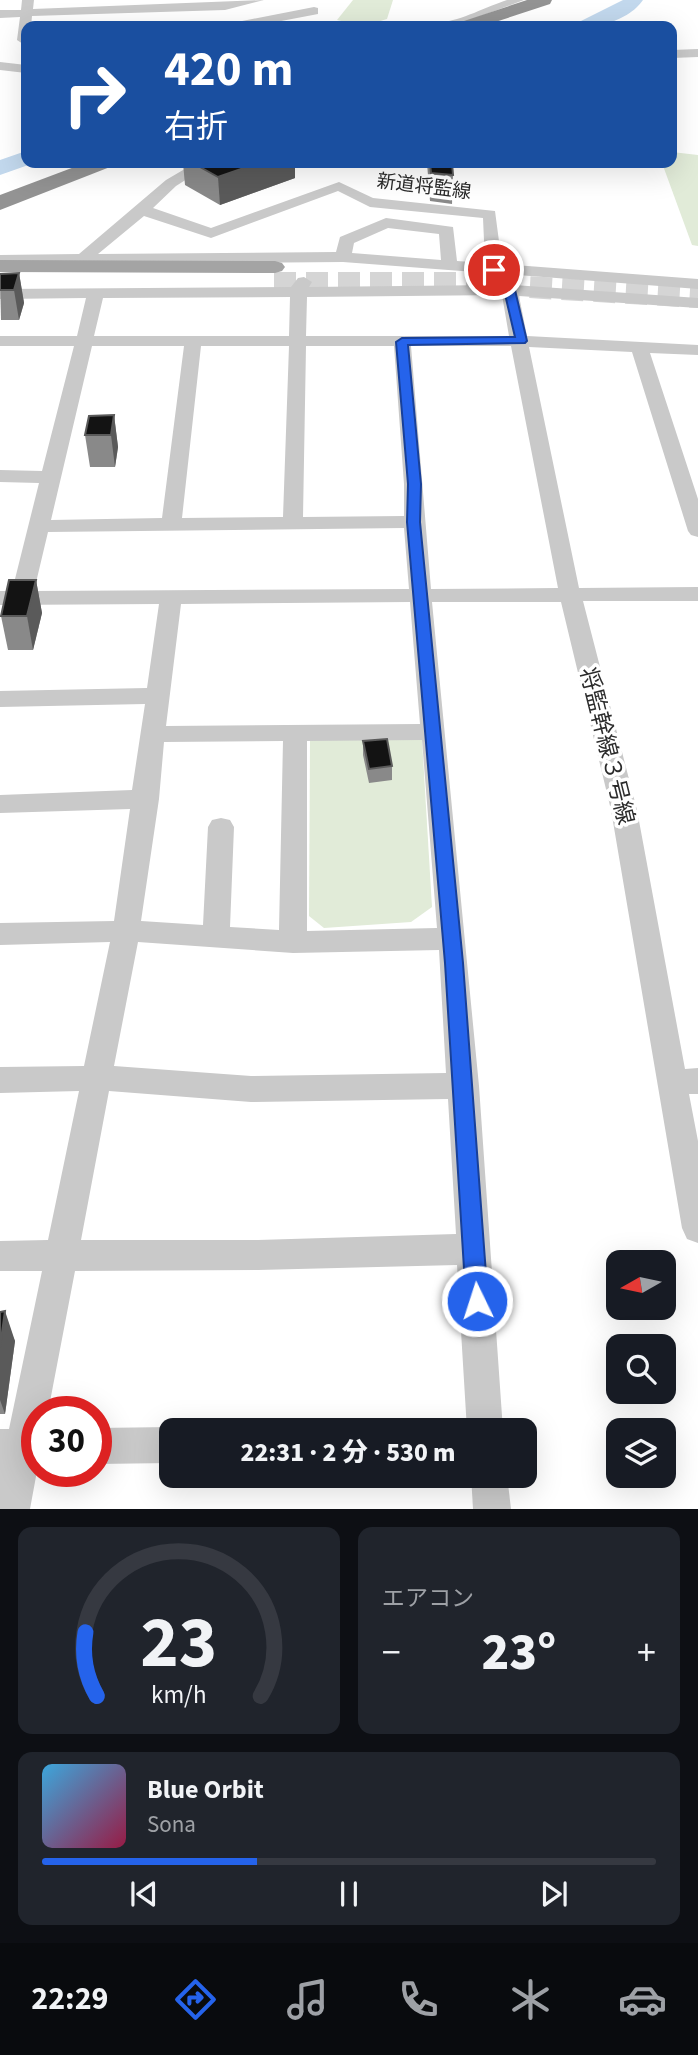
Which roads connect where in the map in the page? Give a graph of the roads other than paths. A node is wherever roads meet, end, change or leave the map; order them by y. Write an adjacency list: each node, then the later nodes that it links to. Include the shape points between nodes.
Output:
1 (258, 0): 5 (street, via 225,6)
2 (519, 0): 13 (street)
3 (544, 0): 14 (highway)
4 (567, 0): 15 (highway)
5 (185, 4): 6 (street)
6 (111, 5): 7 (street)
7 (27, 7): 9 (street)
8 (314, 11): 12 (street)
9 (0, 14)
10 (223, 16): 11 (street)
11 (230, 21)
12 (262, 21)
13 (457, 21)
14 (482, 21)
15 (506, 21)
16 (698, 53): 17 (street)
17 (677, 54)
18 (0, 66): 19 (street)
19 (21, 68)
20 (62, 168): 23 (highway)
21 (90, 168): 24 (highway)
22 (196, 168): 25 (street, via 171,183)
23 (0, 190)
24 (0, 203)
25 (142, 210): 27 (street); 31 (street, 新道将監線, via 211,233 339,186 370,202 490,214)
26 (344, 257): 27 (street); 30 (street); 30 (street, via 346,240 386,223 447,230); 37 (street, via 299,286)
27 (83, 259): 28 (street)
28 (0, 260)
29 (0, 266): 33 (main road, via 173,267)
30 (449, 266): 31 (street)
31 (494, 270): 35 (street); 36 (street, 将監幹線３号線)
32 (0, 274): 33 (main road)
33 (274, 275): 34 (main road)
34 (0, 284)
35 (698, 284)
36 (509, 290): 37 (street); 40 (street); 45 (street, 将監幹線３号線)
37 (298, 292): 38 (street); 44 (street)
38 (96, 293): 39 (street); 41 (street)
39 (0, 294)
40 (698, 303)
41 (84, 340): 42 (street); 43 (street); 50 (street)
42 (0, 341)
43 (193, 341): 44 (street); 54 (street)
44 (298, 341): 46 (street); 53 (street)
45 (521, 341): 46 (street); 47 (street); 57 (street, 将監幹線３号線)
46 (402, 342): 52 (street)
47 (639, 346): 48 (street); 51 (street)
48 (698, 350)
49 (0, 476): 50 (street)
50 (49, 477): 55 (street)
51 (697, 521)
52 (414, 522): 53 (street); 58 (street)
53 (293, 523): 54 (street)
54 (172, 525): 55 (street)
55 (39, 526): 59 (street)
56 (698, 594): 57 (street)
57 (570, 595): 58 (street); 76 (street, 将監幹線３号線)
58 (422, 596): 60 (street); 63 (street)
59 (11, 598): 60 (street)
60 (171, 598): 61 (street)
61 (158, 696): 62 (street); 65 (street)
62 (0, 699)
63 (433, 732): 64 (street); 72 (street)
64 (295, 733): 65 (street); 73 (street)
65 (153, 734): 66 (street)
66 (146, 799): 67 (street); 69 (street)
67 (0, 804)
68 (221, 827): 71 (street)
69 (127, 931): 70 (street); 71 (street); 74 (street)
70 (0, 934)
71 (216, 937): 73 (street)
72 (452, 939): 73 (street); 77 (street)
73 (293, 942)
74 (99, 1078): 75 (street); 77 (street, via 251,1089); 80 (street)
75 (0, 1080)
76 (685, 1082): 78 (street, 将監幹線３号線)
77 (464, 1086): 79 (street)
78 (698, 1228)
79 (474, 1249): 80 (street); 82 (street)
80 (63, 1255): 81 (street); 85 (street)
81 (0, 1256)
82 (484, 1418)
83 (159, 1445): 84 (street)
84 (112, 1446)
85 (20, 1447): 87 (street)
86 (490, 1488): 88 (street)
87 (11, 1509)
88 (492, 1509)

